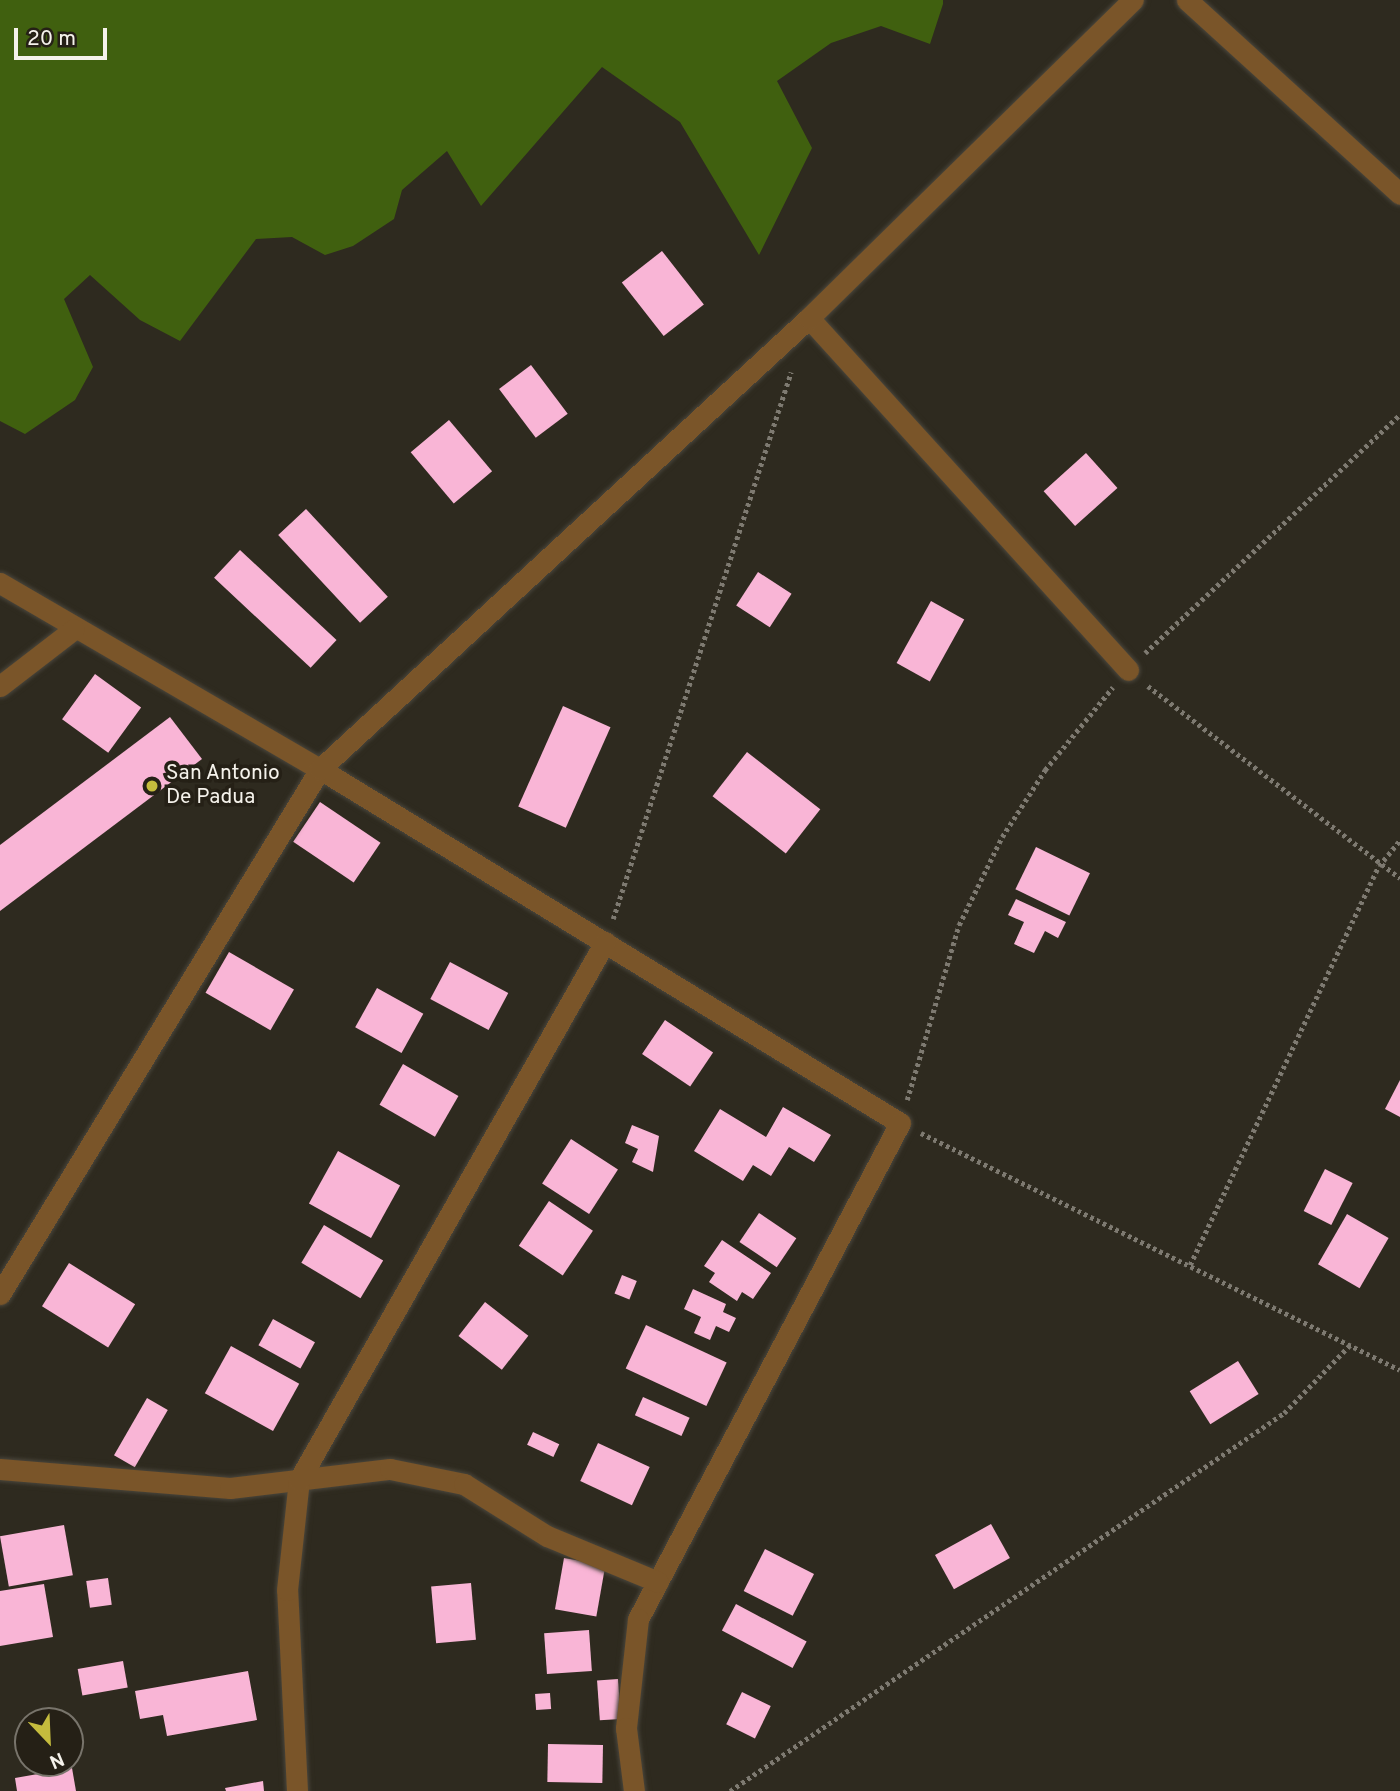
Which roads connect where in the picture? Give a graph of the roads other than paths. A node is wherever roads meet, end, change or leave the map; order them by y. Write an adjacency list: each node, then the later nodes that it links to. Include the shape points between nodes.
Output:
1 (1133, 0): 4 (street)
2 (1186, 0): 3 (street)
3 (1400, 194)
4 (809, 318): 7 (street); 9 (street)
5 (0, 583): 6 (street)
6 (74, 629): 8 (street); 9 (street)
7 (1128, 670)
8 (0, 686)
9 (320, 769): 10 (street); 11 (street)
10 (605, 943): 13 (street); 14 (street, via 900,1123)
11 (0, 1294)
12 (0, 1469): 13 (street, via 230,1488)
13 (299, 1480): 14 (street, via 390,1469 464,1484 547,1535); 15 (street, via 287,1590)
14 (658, 1582): 16 (street, via 636,1633 626,1728)
15 (298, 1791)
16 (634, 1791)

